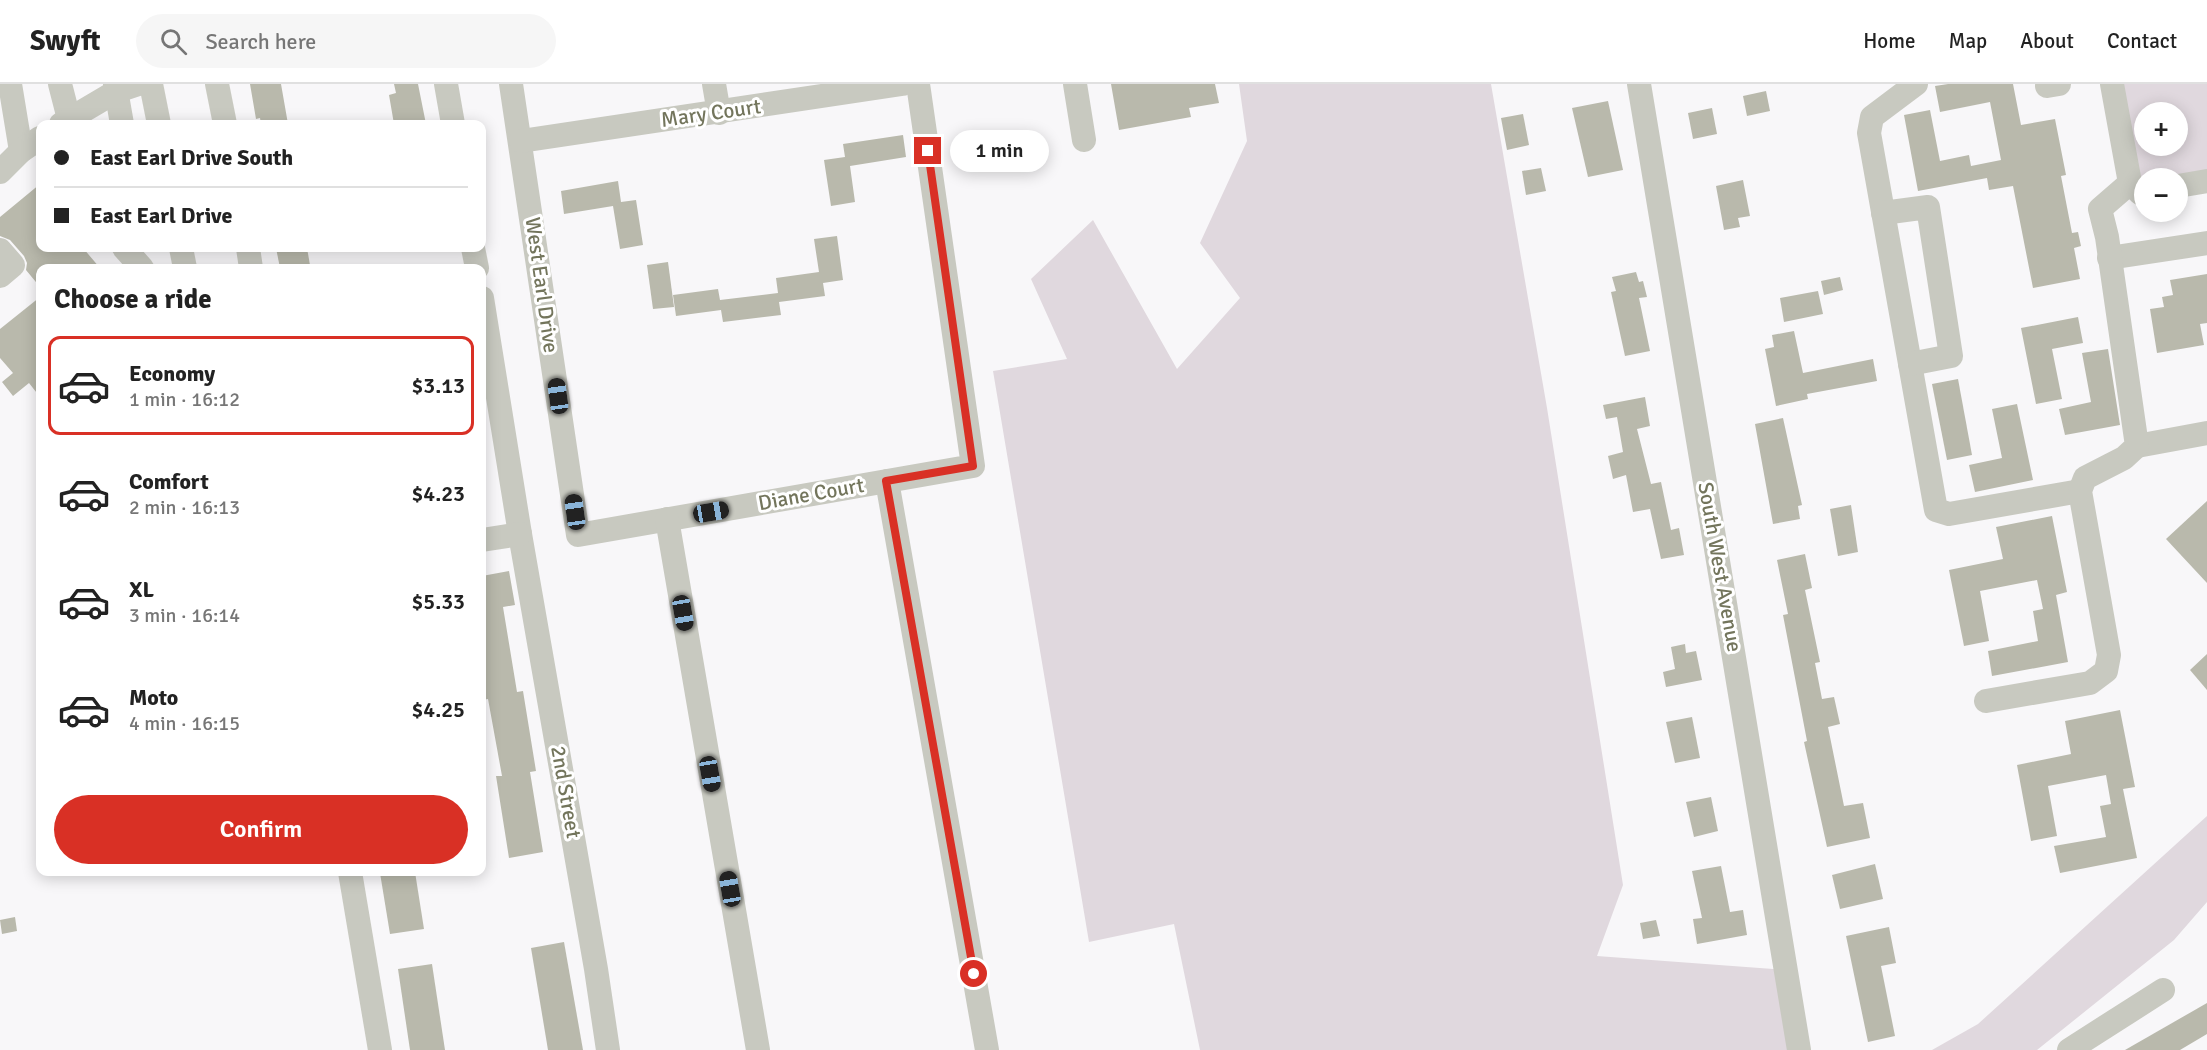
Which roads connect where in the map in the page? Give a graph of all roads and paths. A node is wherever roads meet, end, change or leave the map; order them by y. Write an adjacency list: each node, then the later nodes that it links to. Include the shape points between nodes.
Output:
1 (10, 84): 24 (street)
2 (60, 84): 16 (street)
3 (151, 84): 19 (street)
4 (218, 84): 20 (street)
5 (446, 84): 21 (street)
6 (511, 84): 23 (street, West Earl Drive)
7 (714, 84): 15 (street)
8 (902, 84): 15 (street, Mary Court)
9 (918, 84): 41 (street, Diane Court, via 973,466)
10 (1075, 84): 22 (street)
11 (1640, 84): 54 (street, South West Avenue)
12 (1916, 84): 30 (street, via 1872,117 1869,133)
13 (2112, 84): 26 (street)
14 (123, 86): 17 (street); 18 (street)
15 (719, 113): 23 (street, Mary Court)
16 (67, 120)
17 (72, 120)
18 (122, 120)
19 (158, 120)
20 (224, 120)
21 (452, 120)
22 (1084, 140)
23 (521, 141): 45 (street, West Earl Drive)
24 (34, 145): 25 (street)
25 (0, 172)
26 (2134, 172)
27 (2207, 181): 28 (street)
28 (2188, 184)
29 (2134, 190): 34 (street, via 2100,209)
30 (1883, 213): 38 (street); 38 (street, via 1928,207 1951,356)
31 (2207, 243): 34 (street)
32 (0, 250): 36 (street, via 13,265)
33 (128, 252): 35 (street)
34 (2109, 258): 40 (street)
35 (138, 264)
36 (0, 276)
37 (486, 323): 44 (street, 2nd Street)
38 (1910, 363): 42 (street, via 1936,510 1949,514)
39 (2207, 433): 40 (street)
40 (2137, 446): 42 (street, via 2124,458 2085,478)
41 (886, 481): 43 (street, Diane Court); 53 (street)
42 (2080, 491): 47 (street, via 2109,655 2106,671 2090,682)
43 (667, 519): 45 (street, Diane Court); 52 (street)
44 (520, 534): 46 (street); 51 (street, 2nd Street)
45 (578, 535)
46 (486, 539)
47 (1986, 701)
48 (351, 876): 50 (street)
49 (2163, 990): 55 (street)
50 (380, 1050)
51 (608, 1050)
52 (758, 1050)
53 (987, 1050)
54 (1799, 1050)
55 (2069, 1050)

